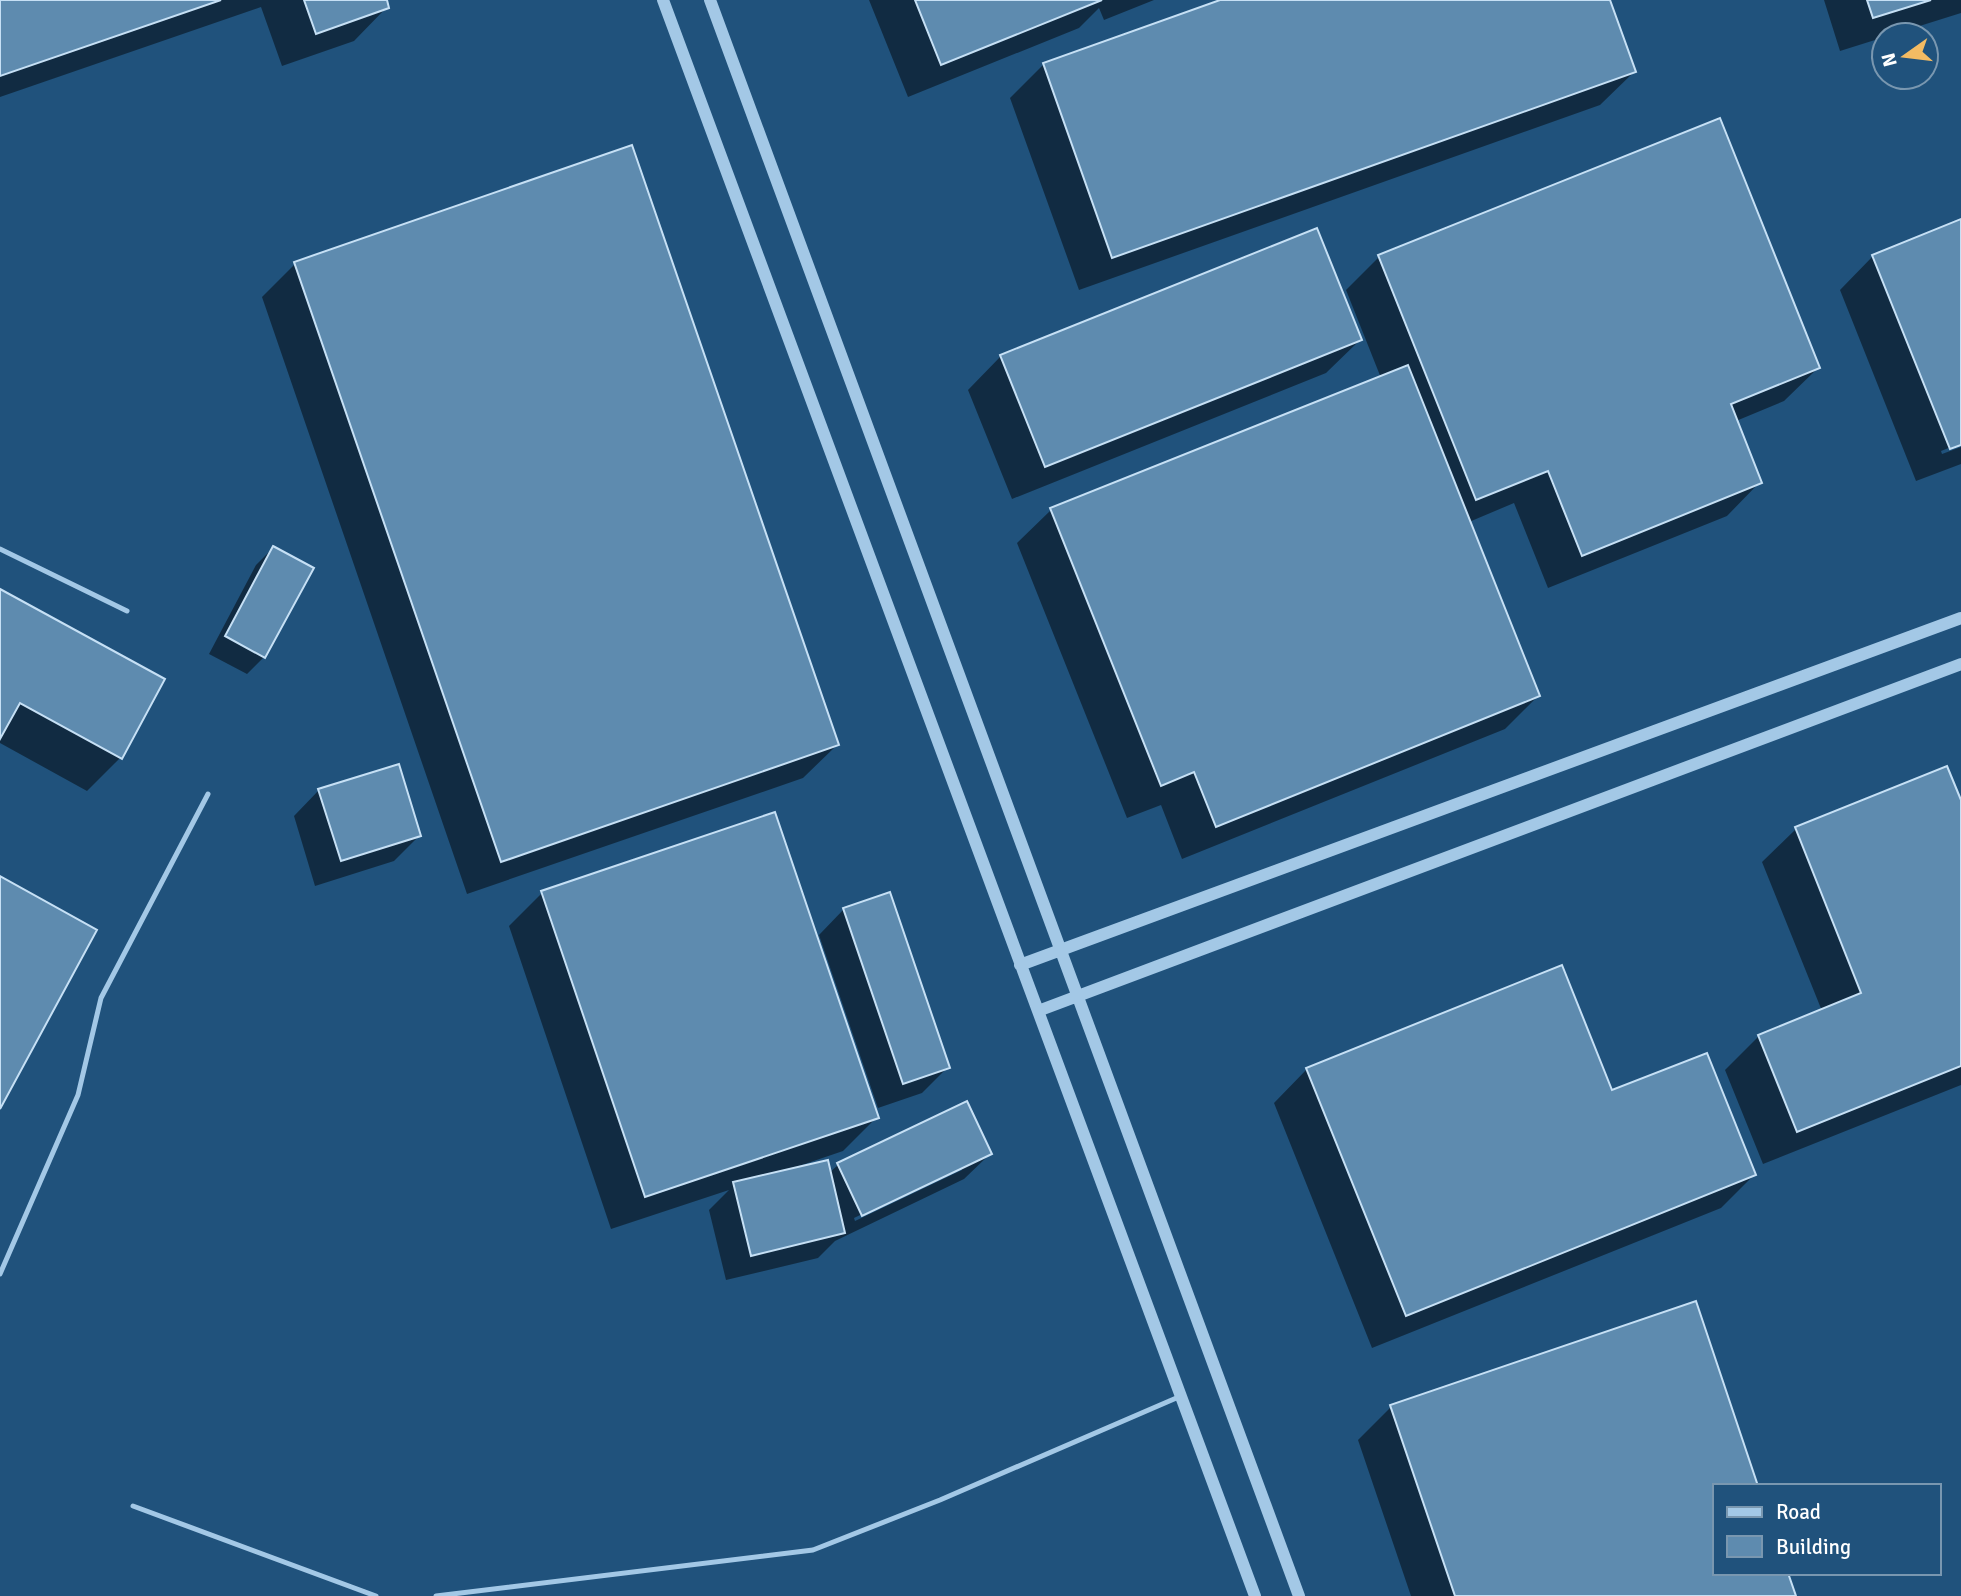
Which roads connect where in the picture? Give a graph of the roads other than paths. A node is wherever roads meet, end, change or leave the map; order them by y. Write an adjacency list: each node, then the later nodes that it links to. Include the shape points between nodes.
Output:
1 (663, 0): 9 (street)
2 (710, 0): 8 (street)
3 (0, 549): 4 (lane)
4 (127, 611)
5 (1961, 618): 8 (street)
6 (1961, 664): 10 (street)
7 (208, 794): 12 (lane, via 101,998 78,1095)
8 (1061, 949): 9 (street); 10 (street)
9 (1020, 965): 11 (street)
10 (1077, 997): 11 (street); 18 (street)
11 (1038, 1011): 13 (street)
12 (0, 1274)
13 (1181, 1396): 16 (lane, via 929,1505 813,1549); 17 (street)
14 (133, 1506): 15 (lane)
15 (376, 1596)
16 (436, 1596)
17 (1255, 1596)
18 (1299, 1596)

